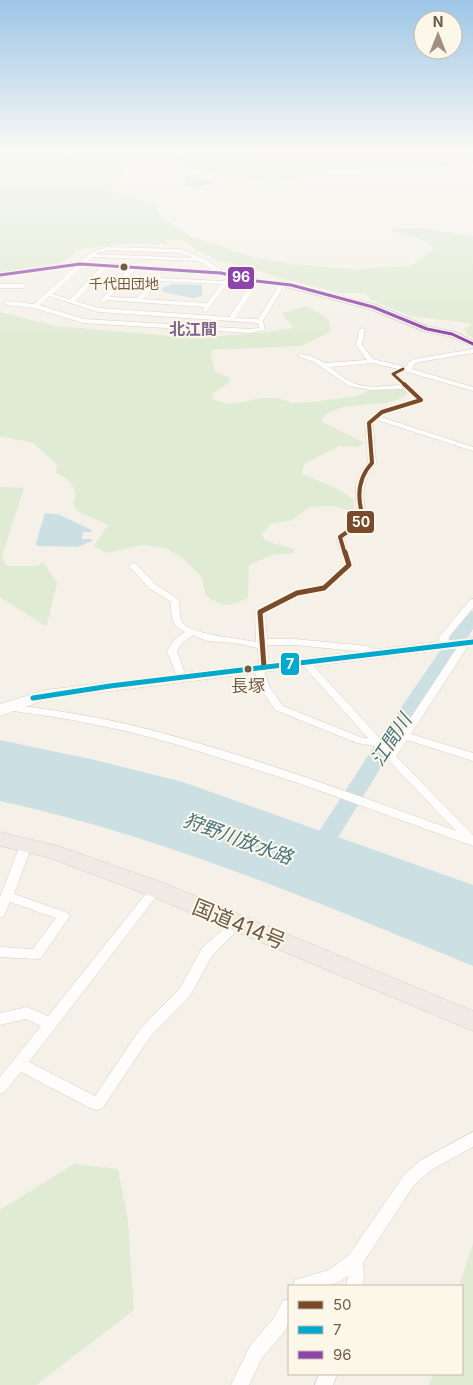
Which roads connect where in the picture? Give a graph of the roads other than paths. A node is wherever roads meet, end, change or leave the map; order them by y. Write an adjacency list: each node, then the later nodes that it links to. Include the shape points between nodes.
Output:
1 (90, 256): 2 (street); 3 (street, via 109,248 121,248 181,251); 4 (street)
2 (140, 258): 3 (street); 6 (street)
3 (205, 261): 8 (street)
4 (80, 264): 5 (street); 10 (street); 17 (street)
5 (106, 266): 6 (street); 20 (street)
6 (134, 267): 7 (street); 18 (street)
7 (164, 268): 8 (street); 11 (street)
8 (221, 272): 9 (street)
9 (230, 275): 12 (street); 13 (street)
10 (0, 276)
11 (156, 279): 13 (street); 19 (street)
12 (256, 281): 14 (street); 27 (street)
13 (225, 282): 22 (street)
14 (282, 284): 28 (street); 31 (street, via 379,309)
15 (24, 286): 16 (street)
16 (1, 289)
17 (48, 294): 20 (street); 23 (street)
18 (106, 298): 19 (street); 24 (street)
19 (139, 300): 22 (street)
20 (71, 302): 24 (street)
21 (7, 303): 23 (street)
22 (208, 305): 26 (street)
23 (35, 306): 29 (street, via 74,320)
24 (96, 309): 25 (street)
25 (148, 314): 26 (street); 29 (street)
26 (200, 317): 27 (street)
27 (231, 320): 28 (street)
28 (260, 321): 29 (street, via 263,329 250,331)
29 (140, 325)
30 (362, 330): 34 (street, via 359,345)
31 (473, 344)
32 (473, 351): 36 (street, via 417,360)
33 (300, 356): 35 (street)
34 (371, 361): 35 (street); 36 (street)
35 (325, 365): 37 (street, via 351,385)
36 (406, 369): 37 (street, via 393,374); 38 (street)
37 (406, 387): 39 (street, via 421,400 382,412)
38 (473, 389)
39 (375, 418): 40 (street); 44 (street, via 369,423 372,463 366,468 360,483 359,506 364,520 340,537 349,565 324,588 297,593 260,612)
40 (473, 449)
41 (133, 566): 43 (street, via 152,586 175,601 178,624)
42 (473, 602): 45 (street, via 444,637)
43 (191, 632): 44 (street, via 207,638); 49 (street, via 177,642 172,651)
44 (261, 644): 46 (street, via 294,642 368,649); 48 (street)
45 (457, 644): 46 (main road); 51 (street, via 461,650)
46 (375, 654): 47 (main road)
47 (305, 662): 48 (main road); 52 (street)
48 (261, 667): 49 (main road); 52 (street, via 264,686 279,708 361,741)
49 (181, 677): 50 (main road, via 46,695)
50 (2, 708): 56 (street, via 43,710 147,734 257,765)
51 (404, 735): 53 (street); 54 (street)
52 (378, 743): 53 (street)
53 (390, 755): 56 (street)
54 (473, 757)
55 (0, 840): 57 (highway, 国道414号)
56 (473, 842)
57 (26, 845): 58 (highway, 国道414号, via 69,857); 59 (street)
58 (156, 890): 61 (highway, 国道414号); 65 (street)
59 (7, 896): 60 (street); 62 (street, via 64,916 36,954)
60 (0, 913)
61 (238, 923): 64 (highway, 国道414号); 66 (street, via 207,952 186,992 145,1033 97,1104)
62 (0, 952)
63 (0, 1018): 65 (street, via 27,1013)
64 (473, 1021)
65 (51, 1024): 66 (street)
66 (19, 1064): 67 (street)
67 (0, 1088)
68 (473, 1139): 69 (street, via 426,1164 409,1180)
69 (355, 1261): 70 (street, via 332,1277); 71 (street)
70 (304, 1285)
71 (354, 1285)
72 (288, 1309): 73 (street, via 256,1352)
73 (240, 1385)

